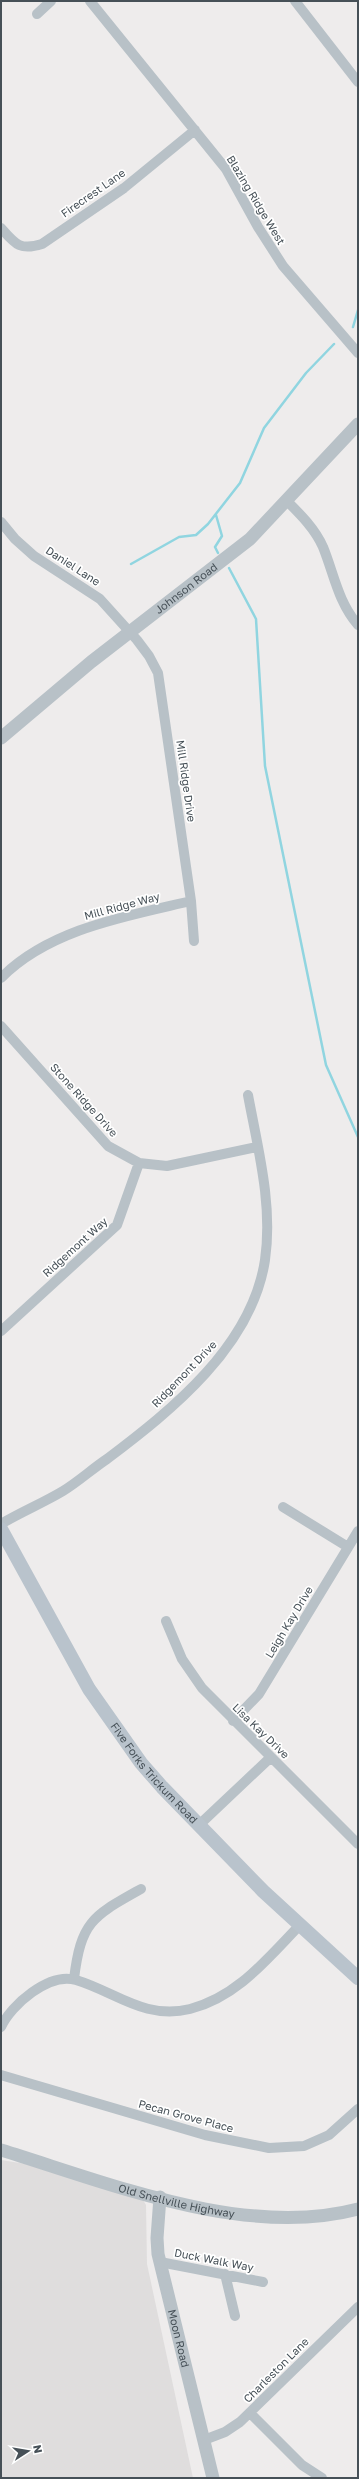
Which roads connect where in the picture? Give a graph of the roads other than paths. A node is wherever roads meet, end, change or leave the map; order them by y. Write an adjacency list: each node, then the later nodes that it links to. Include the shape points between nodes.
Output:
1 (52, 1): 4 (street)
2 (90, 1): 6 (street, Blazing Ridge West)
3 (295, 1): 5 (street)
4 (37, 14)
5 (358, 82)
6 (195, 130): 7 (street, Firecrest Lane, via 124,188 42,244 28,248 14,243); 8 (street, Blazing Ridge West, via 226,168 258,227 283,266)
7 (1, 228)
8 (358, 353)
9 (358, 424): 10 (street, Johnson Road)
10 (287, 501): 12 (street, via 315,532 336,588 350,616); 13 (street, Johnson Road, via 244,544)
11 (1, 522): 13 (street, Daniel Lane, via 34,556 100,599)
12 (358, 625)
13 (130, 632): 14 (street, Johnson Road, via 90,662); 15 (street, Mill Ridge Drive, via 149,656 158,673)
14 (1, 738)
15 (191, 901): 16 (street, Mill Ridge Drive); 17 (street, Mill Ridge Way, via 91,925 52,943 9,970)
16 (194, 941)
17 (1, 978)
18 (1, 1026): 21 (street, Stone Ridge Drive, via 108,1146)
19 (248, 1095): 20 (street, Ridgemont Drive)
20 (258, 1147): 21 (street, Stone Ridge Drive, via 167,1166); 24 (street, Ridgemont Drive, via 267,1204 265,1260 253,1302 230,1344 200,1378 147,1429 64,1491)
21 (138, 1163): 22 (street, Ridgemont Way, via 118,1224)
22 (1, 1331)
23 (283, 1507): 27 (street)
24 (1, 1524)
25 (1, 1529): 31 (main road, Five Forks Trickum Road, via 86,1684 108,1718 162,1787)
26 (358, 1531): 27 (street, Leigh Kay Drive)
27 (348, 1547): 29 (street, Leigh Kay Drive, via 259,1694)
28 (166, 1621): 29 (street, Lisa Kay Drive, via 192,1675)
29 (233, 1721): 30 (street, Lisa Kay Drive)
30 (271, 1757): 31 (street); 32 (street, Lisa Kay Drive)
31 (199, 1825): 34 (main road, Five Forks Trickum Road)
32 (358, 1844)
33 (141, 1889): 36 (street, via 102,1911 85,1929 77,1954)
34 (299, 1926): 35 (main road, Five Forks Trickum Road); 36 (street, via 244,1982 223,1997 190,2009 160,2012 131,2005)
35 (358, 1978)
36 (74, 1979): 37 (street, via 49,1982 26,1994)
37 (1, 2027)
38 (1, 2075): 39 (street, Pecan Grove Place, via 206,2135 268,2148 304,2146 329,2135)
39 (358, 2109)
40 (1, 2150): 41 (street, Old Snellville Highway)
41 (160, 2197): 42 (street, Old Snellville Highway, via 230,2213 279,2218 316,2216); 43 (street, Moon Road, via 157,2238)
42 (358, 2209)
43 (160, 2262): 44 (street, Duck Walk Way); 49 (street, Moon Road)
44 (225, 2274): 45 (street, Duck Walk Way); 47 (street)
45 (263, 2282)
46 (358, 2307): 48 (street, Charleston Lane)
47 (235, 2316)
48 (250, 2413): 49 (street, Charleston Lane, via 225,2432); 51 (street, via 302,2465)
49 (204, 2440): 50 (street, Moon Road)
50 (213, 2478)
51 (322, 2478)

